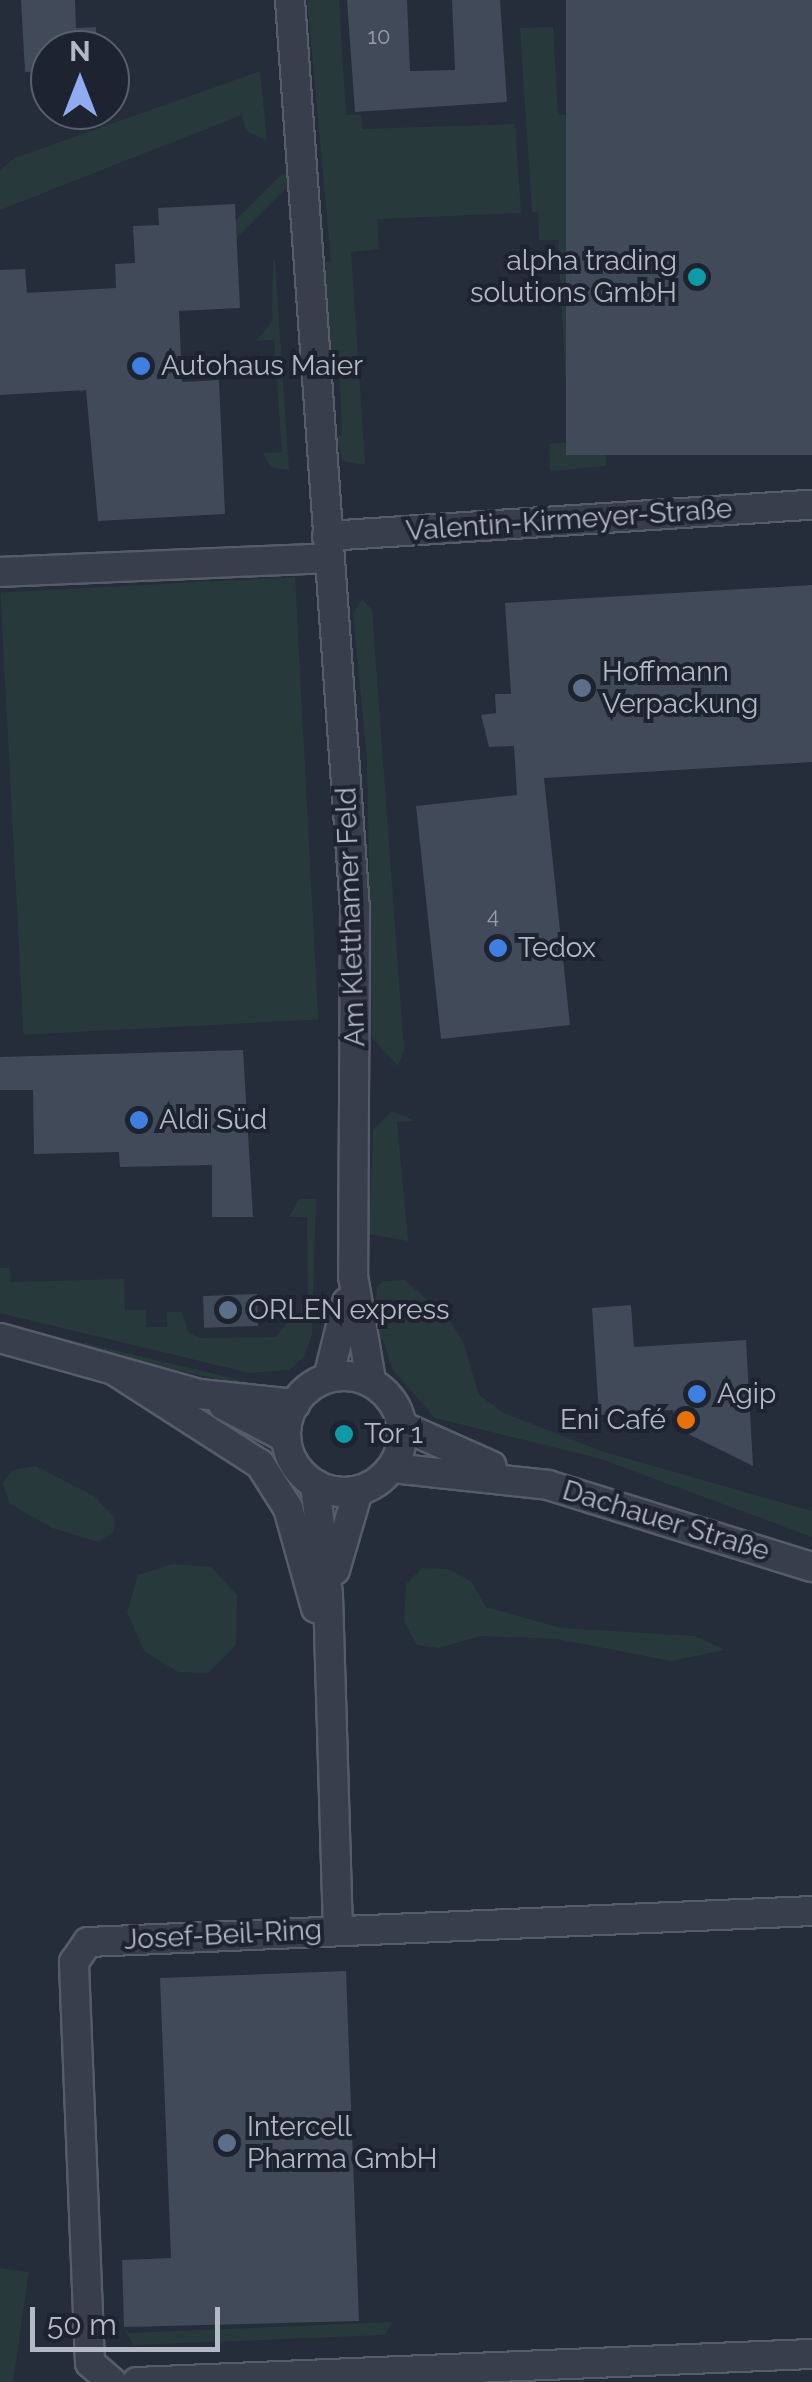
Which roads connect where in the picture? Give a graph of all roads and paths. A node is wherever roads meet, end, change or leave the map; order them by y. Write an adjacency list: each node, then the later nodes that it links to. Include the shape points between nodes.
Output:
1 (290, 0): 3 (street, Am Kletthamer Feld)
2 (812, 505): 3 (street, Valentin-Kirmeyer-Straße)
3 (328, 547): 4 (street); 5 (street, Am Kletthamer Feld, via 356,909)
4 (0, 572)
5 (352, 1276): 10 (street, Am Kletthamer Feld); 11 (street, Am Kletthamer Feld)
6 (0, 1338): 8 (street)
7 (0, 1350): 8 (street)
8 (52, 1354): 9 (street)
9 (115, 1371): 12 (street); 22 (street, via 260,1464 294,1525)
10 (328, 1378): 11 (street); 13 (street)
11 (371, 1380): 14 (street, via 391,1400)
12 (200, 1394): 13 (street); 15 (street)
13 (294, 1404): 15 (street)
14 (402, 1426): 16 (street); 17 (street, Dachauer Straße)
15 (286, 1438): 18 (street, via 295,1465)
16 (392, 1468): 17 (street, Dachauer Straße); 19 (street)
17 (520, 1478): 20 (street, Dachauer Straße)
18 (315, 1484): 19 (street); 21 (street)
19 (358, 1491): 21 (street)
20 (812, 1568)
21 (328, 1596): 22 (street)
22 (326, 1649): 24 (street)
23 (812, 1912): 24 (street, Josef-Beil-Ring)
24 (338, 1929): 26 (street, Josef-Beil-Ring, via 88,1942 74,1962 90,2363)
25 (812, 2354): 27 (street)
26 (112, 2382)
27 (136, 2382)

